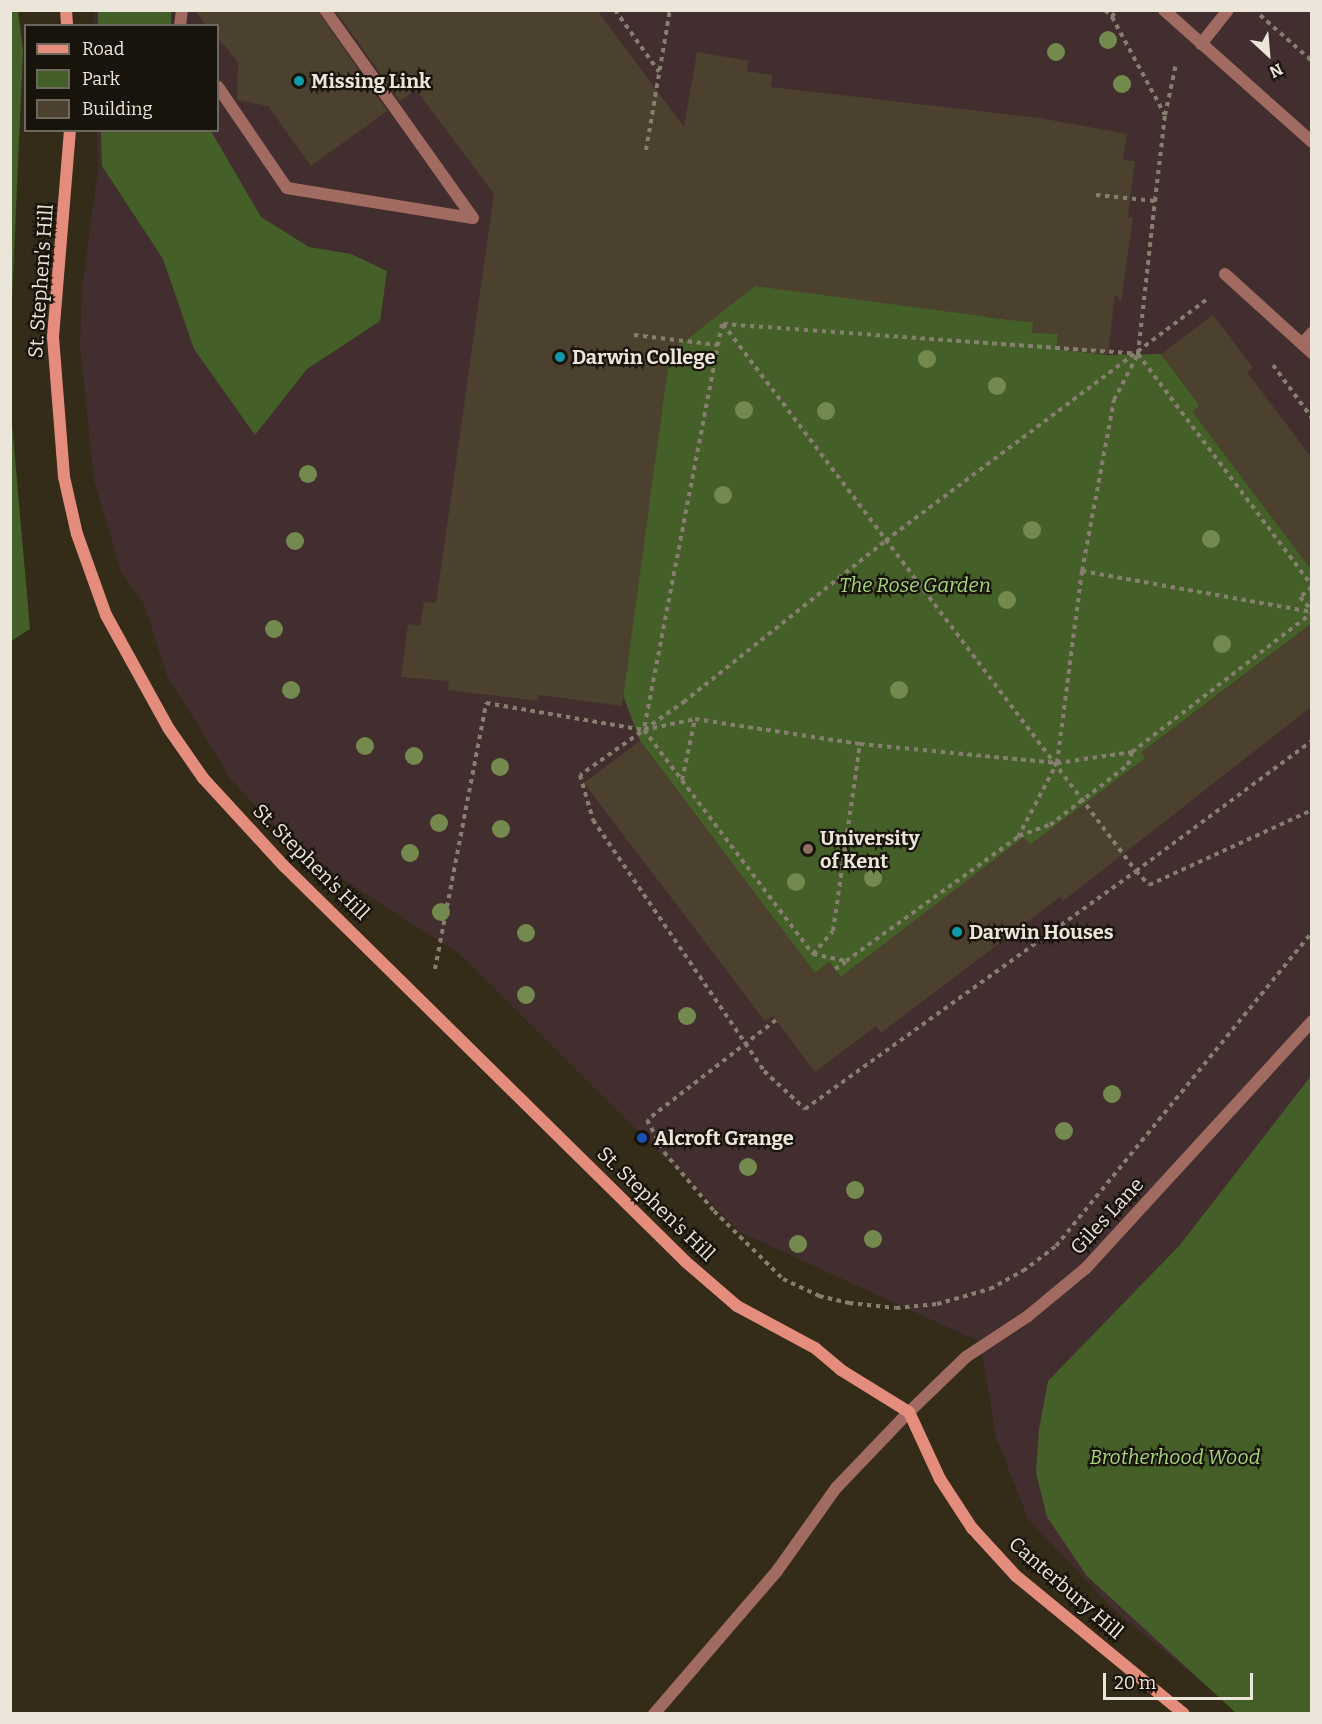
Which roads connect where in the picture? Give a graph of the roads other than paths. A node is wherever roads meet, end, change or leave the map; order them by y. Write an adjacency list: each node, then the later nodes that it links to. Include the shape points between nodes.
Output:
1 (325, 10): 5 (street, via 473,218 287,188)
2 (1164, 10): 4 (street)
3 (1228, 10): 4 (street)
4 (1201, 44): 7 (street)
5 (219, 88)
6 (70, 132): 12 (street, St. Stephen's Hill, via 53,337 64,477 77,534 106,615 135,671 203,778 284,866 686,1262 737,1306 815,1348 841,1370)
7 (1311, 142)
8 (1225, 274): 10 (street)
9 (1311, 333): 10 (street)
10 (1307, 348)
11 (1311, 1021): 12 (street, Giles Lane, via 1086,1268 1028,1316 966,1357)
12 (909, 1412): 13 (street, Giles Lane, via 836,1488 777,1571); 14 (street, Canterbury Hill, via 940,1479 972,1528 1001,1560)
13 (654, 1713)
14 (1184, 1713)

